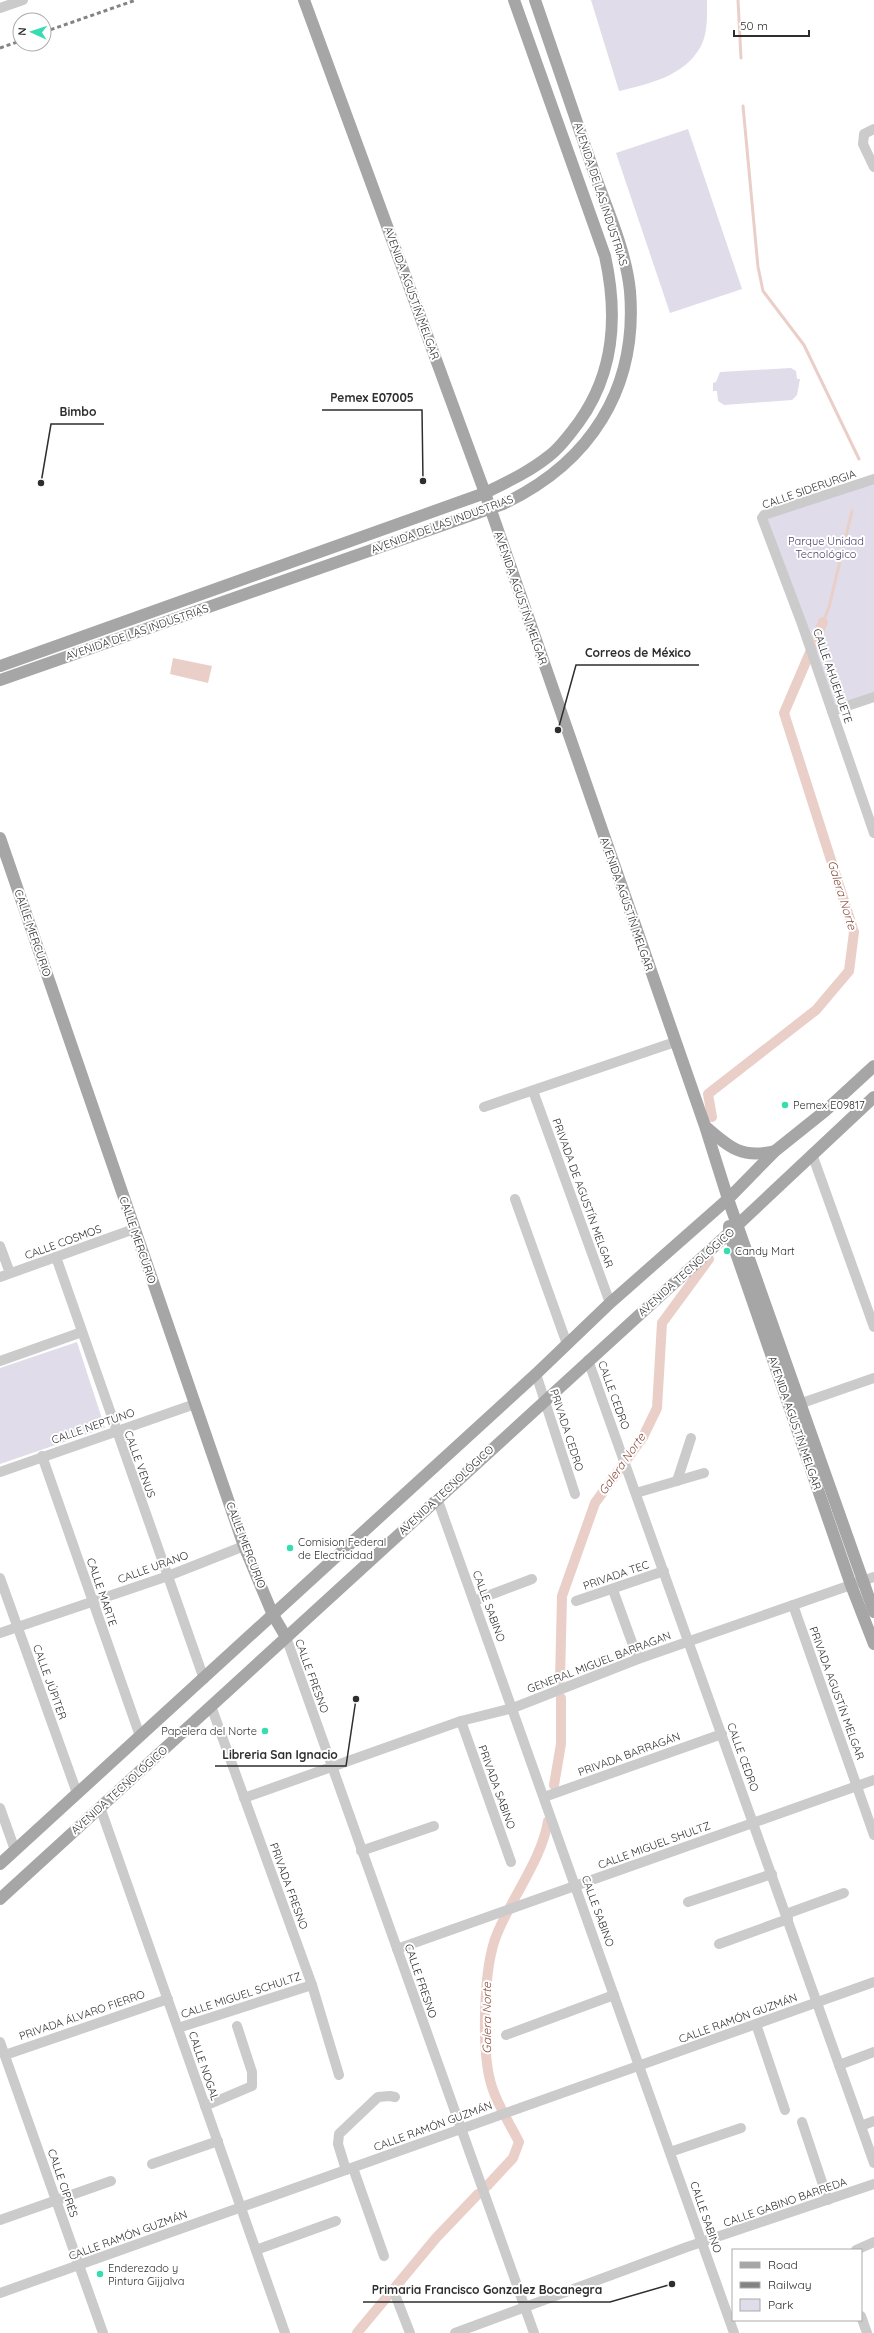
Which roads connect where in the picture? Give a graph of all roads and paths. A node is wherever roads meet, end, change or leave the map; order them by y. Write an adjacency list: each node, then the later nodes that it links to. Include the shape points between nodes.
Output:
1 (23, 0): 5 (street)
2 (304, 0): 9 (main road, AVENIDA AGUSTÍN MELGAR)
3 (514, 0): 9 (main road, AVENIDA DE LAS INDUSTRIAS, via 605,256 613,309 613,333 606,369 596,394 567,438 531,469)
4 (535, 0): 10 (main road, AVENIDA DE LAS INDUSTRIAS, via 622,255 630,290 629,336 620,381 595,432 582,448 550,477 520,496)
5 (0, 8)
6 (874, 129): 7 (street, via 864,134 862,142)
7 (874, 167)
8 (874, 479): 11 (street, CALLE SIDERURGIA, via 763,516)
9 (485, 493): 10 (main road, AVENIDA AGUSTÍN MELGAR); 12 (main road, AVENIDA DE LAS INDUSTRIAS)
10 (491, 509): 13 (main road, AVENIDA DE LAS INDUSTRIAS); 20 (main road, AVENIDA AGUSTÍN MELGAR)
11 (765, 528): 17 (street, CALLE AHUEHUETE)
12 (242, 580): 13 (main road); 14 (main road, AVENIDA DE LAS INDUSTRIAS)
13 (248, 594): 15 (main road, AVENIDA DE LAS INDUSTRIAS)
14 (0, 666)
15 (0, 680)
16 (874, 697): 17 (street)
17 (832, 711): 18 (street, CALLE AHUEHUETE)
18 (874, 832)
19 (0, 838): 30 (main road, CALLE MERCURIO)
20 (674, 1042): 22 (street); 25 (main road, AVENIDA AGUSTÍN MELGAR)
21 (874, 1066): 26 (main road, via 825,1112)
22 (533, 1091): 24 (street); 38 (street, PRIVADA DE AGUSTÍN MELGAR)
23 (874, 1097): 27 (main road, AVENIDA TECNOLÓGICO)
24 (484, 1107)
25 (705, 1126): 26 (main road, via 737,1151 761,1155); 29 (main road, AVENIDA AGUSTÍN MELGAR)
26 (776, 1152): 29 (main road)
27 (812, 1154): 31 (main road, AVENIDA TECNOLÓGICO); 39 (street)
28 (515, 1199): 41 (street)
29 (728, 1199): 31 (main road, AVENIDA AGUSTÍN MELGAR); 38 (main road)
30 (134, 1229): 35 (street, CALLE COSMOS); 48 (main road, CALLE MERCURIO)
31 (733, 1229): 33 (main road, AVENIDA TECNOLÓGICO); 34 (main road, AVENIDA AGUSTÍN MELGAR); 47 (main road, AVENIDA AGUSTÍN MELGAR)
32 (0, 1246): 36 (street)
33 (709, 1251): 34 (main road, via 719,1250); 42 (main road, AVENIDA TECNOLÓGICO)
34 (737, 1256): 64 (main road, AVENIDA AGUSTÍN MELGAR)
35 (56, 1257): 36 (street, CALLE COSMOS); 40 (street, CALLE VENUS)
36 (10, 1273): 37 (street, CALLE COSMOS)
37 (0, 1277)
38 (610, 1303): 41 (main road)
39 (874, 1327)
40 (82, 1332): 43 (street); 49 (street, CALLE VENUS)
41 (567, 1344): 44 (main road)
42 (588, 1360): 46 (main road, AVENIDA TECNOLÓGICO); 55 (street, CALLE CEDRO)
43 (0, 1361)
44 (536, 1374): 46 (street, PRIVADA CEDRO); 71 (main road)
45 (874, 1378): 47 (street)
46 (545, 1399): 56 (street, PRIVADA CEDRO); 57 (main road, AVENIDA TECNOLÓGICO)
47 (802, 1403): 64 (main road, AVENIDA AGUSTÍN MELGAR)
48 (195, 1404): 49 (street, CALLE NEPTUNO); 58 (main road, CALLE MERCURIO)
49 (115, 1430): 51 (street, CALLE NEPTUNO); 60 (street, CALLE VENUS)
50 (691, 1438): 54 (street)
51 (42, 1456): 52 (street, CALLE NEPTUNO); 66 (street, CALLE MARTE)
52 (0, 1472)
53 (704, 1473): 54 (street)
54 (677, 1481): 55 (street)
55 (636, 1493): 59 (street, CALLE CEDRO)
56 (575, 1494)
57 (437, 1498): 67 (street, CALLE SABINO); 74 (main road, AVENIDA TECNOLÓGICO)
58 (244, 1546): 60 (street, CALLE URANO); 71 (main road, CALLE MERCURIO)
59 (664, 1571): 65 (street, PRIVADA TEC); 75 (street, CALLE CEDRO)
60 (168, 1576): 66 (street, CALLE URANO); 78 (street, CALLE VENUS)
61 (874, 1577): 64 (street, GENERAL MIGUEL BARRAGAN)
62 (0, 1578): 72 (street, CALLE JÚPITER)
63 (532, 1579): 67 (street)
64 (856, 1583): 69 (street, GENERAL MIGUEL BARRAGAN); 70 (main road, AVENIDA AGUSTÍN MELGAR); 76 (main road, AVENIDA AGUSTÍN MELGAR)
65 (613, 1590): 68 (street, PRIVADA TEC); 77 (street)
66 (93, 1601): 72 (street, CALLE URANO); 83 (street, CALLE MARTE)
67 (474, 1601): 80 (street, CALLE SABINO)
68 (576, 1601)
69 (793, 1605): 75 (street, GENERAL MIGUEL BARRAGAN); 86 (street, PRIVADA AGUSTÍN MELGAR)
70 (874, 1612)
71 (273, 1615): 74 (main road, CALLE MERCURIO); 78 (main road)
72 (17, 1627): 73 (street, CALLE URANO); 87 (street, CALLE JÚPITER)
73 (0, 1633)
74 (286, 1637): 79 (main road, AVENIDA TECNOLÓGICO); 84 (street, CALLE FRESNO)
75 (689, 1641): 77 (street, GENERAL MIGUEL BARRAGAN); 82 (street, CALLE CEDRO)
76 (874, 1644)
77 (638, 1659): 80 (street, GENERAL MIGUEL BARRAGAN)
78 (204, 1679): 83 (main road)
79 (211, 1706): 89 (street, PRIVADA FRESNO); 90 (main road, AVENIDA TECNOLÓGICO)
80 (513, 1708): 81 (street, GENERAL MIGUEL BARRAGAN); 88 (street, CALLE SABINO)
81 (461, 1721): 84 (street, GENERAL MIGUEL BARRAGAN); 97 (street, PRIVADA SABINO)
82 (722, 1734): 88 (street, PRIVADA BARRAGÁN); 92 (street, CALLE CEDRO)
83 (140, 1736): 87 (main road)
84 (332, 1766): 89 (street, GENERAL MIGUEL BARRAGAN); 96 (street, CALLE FRESNO)
85 (874, 1780): 86 (street, CALLE MIGUEL SHULTZ)
86 (857, 1786): 92 (street, CALLE MIGUEL SHULTZ); 94 (street, PRIVADA AGUSTÍN MELGAR)
87 (77, 1794): 95 (main road)
88 (544, 1797): 100 (street, CALLE SABINO)
89 (244, 1798): 108 (street, PRIVADA FRESNO)
90 (100, 1807): 102 (main road, AVENIDA TECNOLÓGICO); 110 (street, CALLE NOGAL)
91 (0, 1808): 95 (street)
92 (753, 1823): 99 (street, CALLE CEDRO); 100 (street, CALLE MIGUEL SHULTZ)
93 (434, 1826): 96 (street)
94 (874, 1835)
95 (15, 1850): 98 (main road)
96 (361, 1851): 106 (street, CALLE FRESNO)
97 (511, 1862)
98 (0, 1864)
99 (772, 1874): 103 (street); 104 (street, CALLE CEDRO)
100 (576, 1886): 106 (street, CALLE MIGUEL SHULTZ); 109 (street, CALLE SABINO)
101 (844, 1893): 104 (street)
102 (0, 1899)
103 (688, 1902)
104 (787, 1917): 105 (street); 111 (street, CALLE CEDRO)
105 (719, 1944)
106 (397, 1949): 129 (street, CALLE FRESNO)
107 (874, 1982): 111 (street, CALLE RAMÓN GUZMÁN)
108 (312, 1985): 114 (street, CALLE MIGUEL SCHULTZ); 121 (street, PRIVADA FRESNO)
109 (614, 1995): 115 (street); 120 (street, CALLE SABINO)
110 (168, 1999): 114 (street, CALLE NOGAL); 118 (street, PRIVADA ÁLVARO FIERRO)
111 (817, 2002): 112 (street, CALLE RAMÓN GUZMÁN); 119 (street, CALLE CEDRO)
112 (756, 2024): 120 (street, CALLE RAMÓN GUZMÁN); 124 (street)
113 (237, 2026): 123 (street, via 252,2072 252,2086)
114 (178, 2028): 123 (street, CALLE NOGAL)
115 (506, 2034)
116 (0, 2042): 118 (street, CALLE CIPRÉS)
117 (874, 2052): 119 (street)
118 (5, 2055): 137 (street, CALLE CIPRÉS)
119 (839, 2065): 127 (street, CALLE CEDRO)
120 (639, 2066): 129 (street, CALLE RAMÓN GUZMÁN); 131 (street, CALLE SABINO)
121 (340, 2075)
122 (395, 2097): 134 (street, via 378,2097 339,2134 338,2144)
123 (205, 2106): 130 (street, CALLE NOGAL)
124 (785, 2110)
125 (874, 2121): 127 (street)
126 (802, 2122): 138 (street)
127 (861, 2126): 132 (street, CALLE CEDRO)
128 (741, 2128): 131 (street)
129 (460, 2129): 134 (street, CALLE RAMÓN GUZMÁN); 150 (street, CALLE FRESNO)
130 (218, 2141): 133 (street); 139 (street, CALLE NOGAL)
131 (670, 2152): 143 (street, CALLE SABINO)
132 (874, 2163)
133 (152, 2164)
134 (349, 2169): 139 (street, CALLE RAMÓN GUZMÁN); 146 (street)
135 (111, 2181): 137 (street)
136 (874, 2184): 138 (street, CALLE GABINO BARREDA)
137 (56, 2200): 140 (street); 147 (street, CALLE CIPRÉS)
138 (828, 2200): 143 (street, CALLE GABINO BARREDA)
139 (241, 2208): 145 (street, CALLE NOGAL); 147 (street, CALLE RAMÓN GUZMÁN)
140 (0, 2220)
141 (336, 2221): 145 (street)
142 (874, 2242): 144 (street)
143 (702, 2243): 150 (street, CALLE GABINO BARREDA); 157 (street, CALLE SABINO)
144 (858, 2249)
145 (256, 2250): 153 (street, CALLE NOGAL)
146 (384, 2256)
147 (79, 2265): 148 (street, CALLE RAMÓN GUZMÁN); 152 (street, CALLE CIPRÉS)
148 (0, 2293)
149 (396, 2297): 154 (street)
150 (525, 2308): 155 (street, CALLE GABINO BARREDA); 156 (street, CALLE FRESNO)
151 (862, 2319): 158 (street)
152 (103, 2333)
153 (285, 2333)
154 (410, 2333)
155 (455, 2333)
156 (534, 2333)
157 (734, 2333)
158 (867, 2333)

